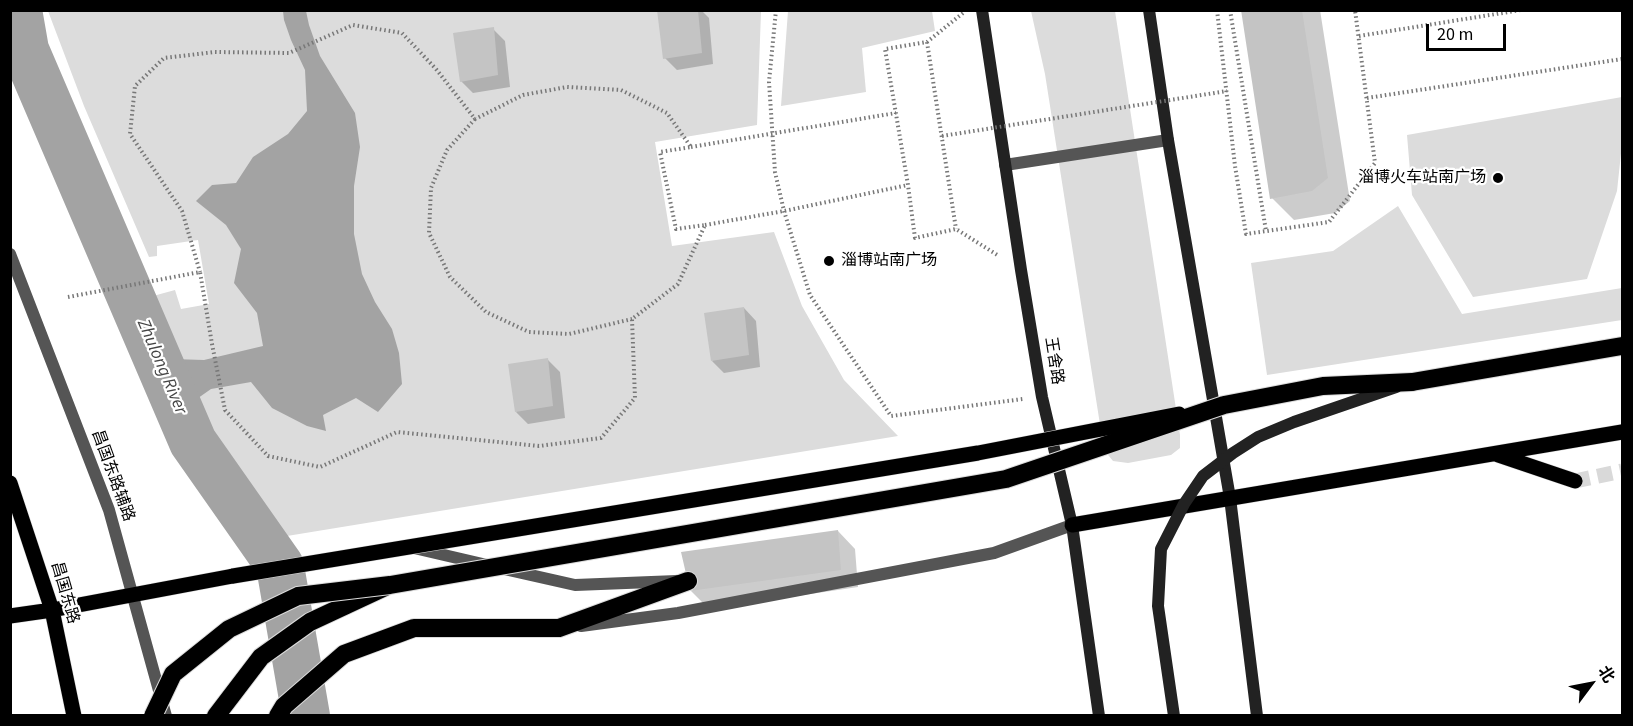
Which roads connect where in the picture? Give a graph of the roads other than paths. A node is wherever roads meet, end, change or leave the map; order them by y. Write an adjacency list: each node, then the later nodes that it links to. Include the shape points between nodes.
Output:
1 (982, 10): 4 (main road, 王舍路)
2 (1149, 10): 3 (main road)
3 (1168, 140): 4 (street); 13 (main road)
4 (1005, 165): 14 (main road, 王舍路, via 1042,397)
5 (10, 254): 18 (street, 昌国东路辅路, via 109,510)
6 (1623, 346): 7 (highway)
7 (1412, 382): 8 (highway, bridge, via 1323,386); 28 (main road, bridge, via 1258,437 1203,476 1161,549 1158,606)
8 (1224, 405): 15 (main road, bridge, via 978,453); 17 (highway, bridge, via 1006,479)
9 (1623, 432): 10 (main road)
10 (1495, 454): 11 (main road); 13 (main road)
11 (1575, 481)
12 (10, 483): 19 (main road, 昌国东路)
13 (1230, 498): 14 (main road); 29 (main road)
14 (1072, 525): 21 (street, via 994,553 678,613); 27 (main road, 王舍路)
15 (410, 547): 16 (street, bridge, via 575,585); 18 (main road, bridge)
16 (688, 581): 21 (highway)
17 (390, 585): 23 (highway, bridge, via 298,596 229,629 173,674); 25 (highway, via 310,622 261,657)
18 (133, 595): 19 (main road); 24 (street, 昌国东路辅路)
19 (52, 610): 20 (main road); 22 (main road, 昌国东路)
20 (10, 616)
21 (560, 628): 26 (highway, via 414,628 344,654 284,706)
22 (74, 716)
23 (153, 716)
24 (166, 716)
25 (216, 716)
26 (278, 716)
27 (1099, 716)
28 (1174, 716)
29 (1257, 716)

